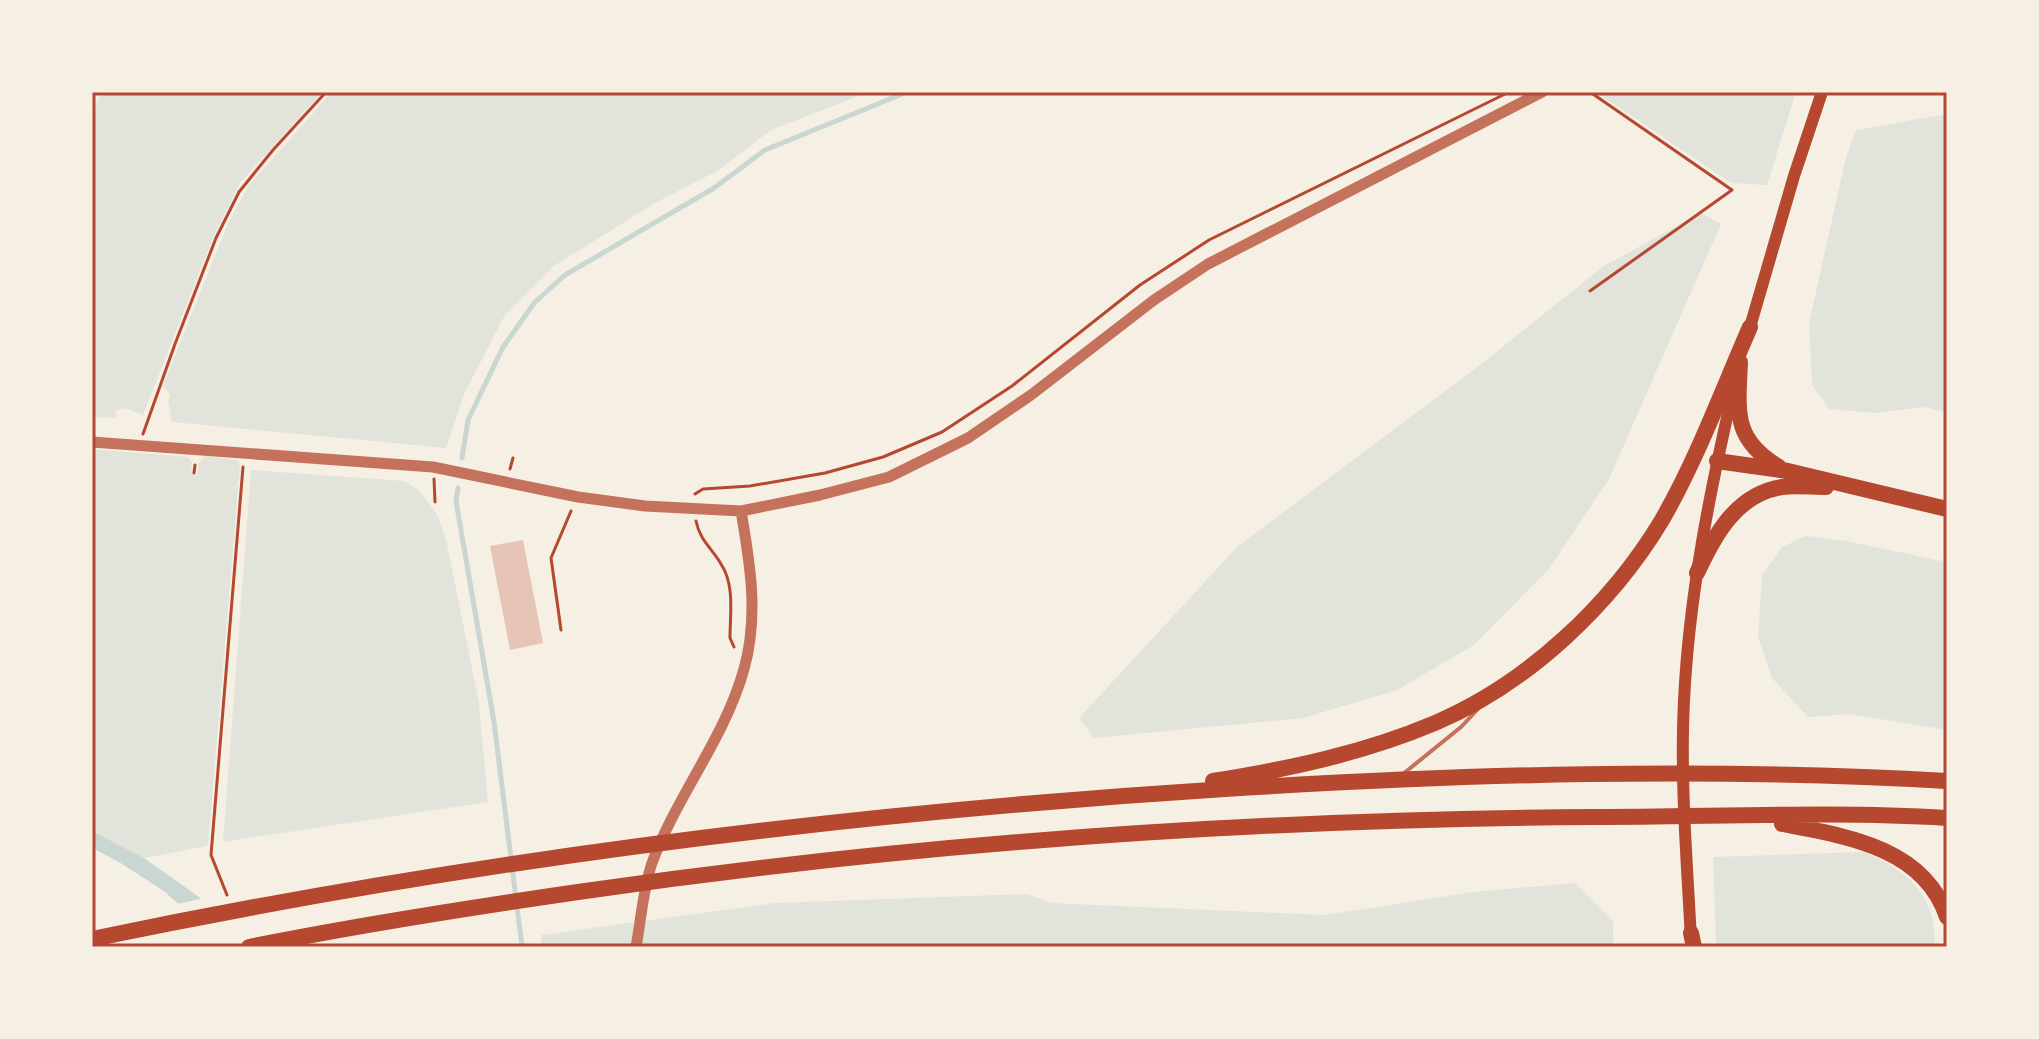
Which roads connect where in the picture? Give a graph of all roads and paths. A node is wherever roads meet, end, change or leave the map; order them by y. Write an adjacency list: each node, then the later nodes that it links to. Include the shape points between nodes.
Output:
1 (326, 92): 10 (path, via 239,192 211,251)
2 (1509, 92): 18 (path, via 1209,240 942,432 883,457 825,473 703,489 694,494)
3 (1542, 92): 20 (street, via 1208,264 1019,404 925,462 889,477)
4 (1590, 92): 6 (path, via 1732,190)
5 (1822, 92): 7 (main road)
6 (1590, 291)
7 (1750, 327): 8 (main road); 24 (highway, via 1691,464 1631,565 1541,657)
8 (1740, 362): 12 (main road); 14 (highway, via 1743,432 1759,455)
9 (92, 442): 10 (street)
10 (140, 445): 11 (street)
11 (244, 452): 13 (street); 30 (path, via 211,855)
12 (1717, 461): 14 (highway); 21 (main road)
13 (433, 467): 16 (street); 17 (path)
14 (1788, 471): 15 (highway)
15 (1846, 487): 19 (highway); 21 (highway, via 1781,487 1761,493 1722,525)
16 (578, 497): 18 (street); 22 (path, via 551,558)
17 (435, 502)
18 (695, 509): 20 (street); 23 (path, via 699,536 728,579 730,638)
19 (1947, 509)
20 (741, 511): 23 (street, via 753,618)
21 (1697, 573): 33 (main road, via 1682,744)
22 (561, 630)
23 (745, 667): 35 (street, via 729,712 652,864)
24 (1496, 690): 25 (lane); 27 (highway, via 1438,722 1379,744 1305,764)
25 (1398, 779): 26 (highway, via 1668,774); 27 (highway)
26 (1947, 781)
27 (1117, 796): 32 (highway, via 698,837 418,877)
28 (1741, 817): 29 (highway); 31 (highway, via 1853,839 1897,857 1927,880); 34 (highway, via 1456,818 978,844 703,874)
29 (1947, 818)
30 (228, 896)
31 (1947, 917)
32 (92, 939)
33 (1692, 942)
34 (249, 947)
35 (636, 947)

